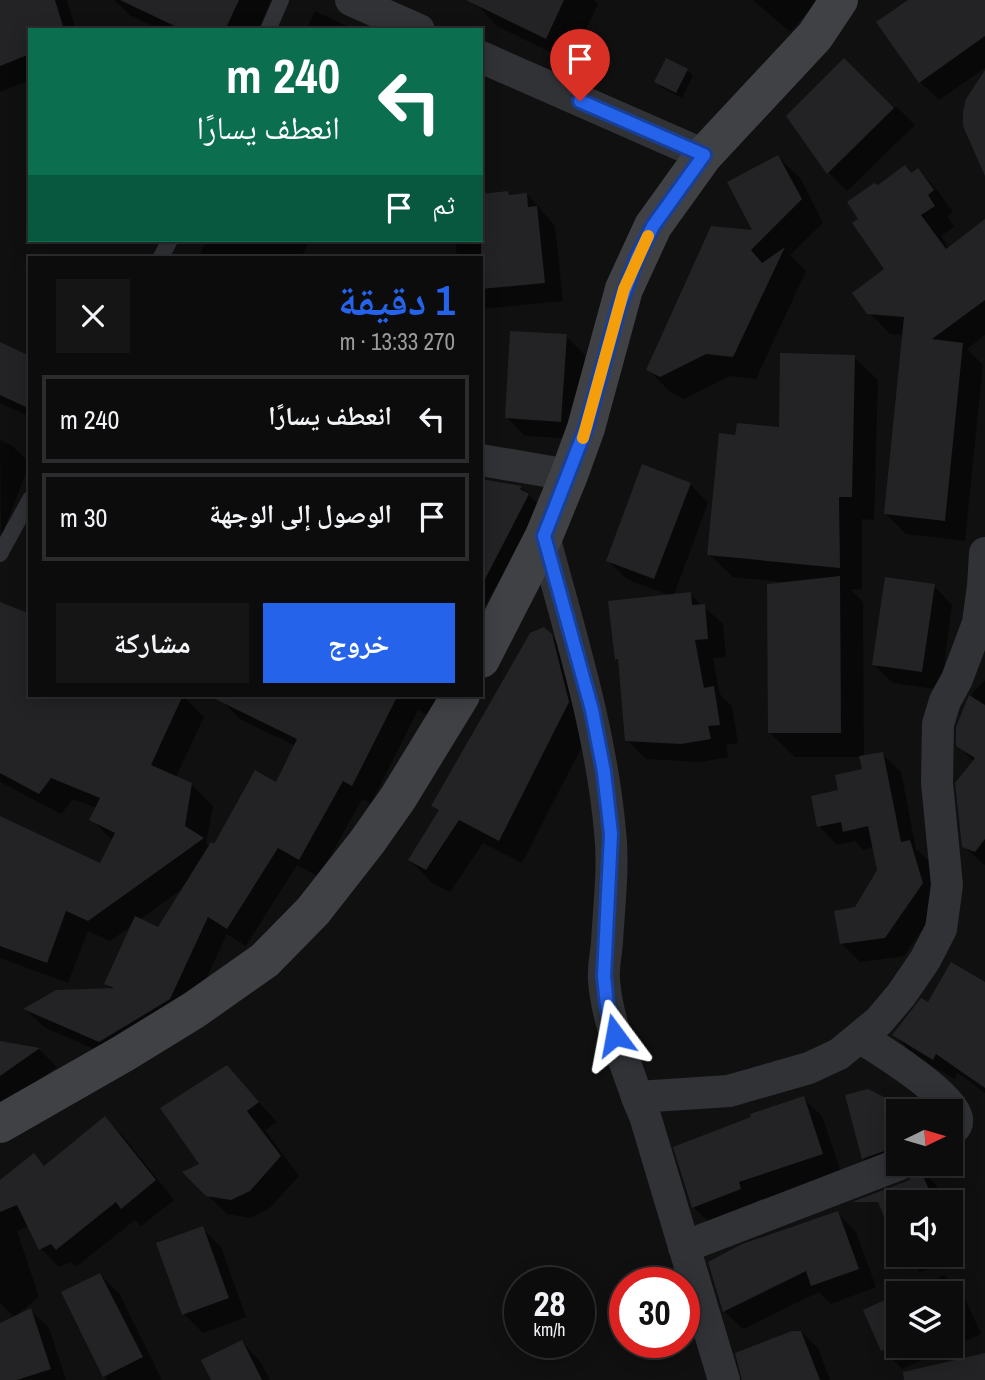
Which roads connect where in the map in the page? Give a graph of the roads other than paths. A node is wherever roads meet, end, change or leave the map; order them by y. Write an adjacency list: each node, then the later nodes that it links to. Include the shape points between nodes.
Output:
1 (281, 0): 4 (lane)
2 (351, 0): 5 (street)
3 (839, 0): 7 (main road, via 815,36)
4 (269, 28)
5 (414, 28)
6 (483, 58): 7 (street)
7 (704, 155): 9 (main road, via 653,226 637,258)
8 (483, 460): 9 (street)
9 (569, 475): 11 (main road)
10 (28, 503): 13 (lane)
11 (544, 536): 14 (main road); 17 (street, via 592,710 604,772 611,834 606,996)
12 (985, 553): 16 (street, via 978,623 938,724 937,783 947,885 941,929 901,995)
13 (0, 554)
14 (483, 655)
15 (460, 697): 19 (main road, via 367,842 313,911 265,960 182,1017)
16 (861, 1038): 17 (street, via 839,1054 773,1080 729,1091); 18 (street, via 898,1061)
17 (637, 1097): 21 (street)
18 (943, 1099)
19 (0, 1124)
20 (886, 1169): 21 (street)
21 (684, 1247): 22 (street)
22 (724, 1380)

